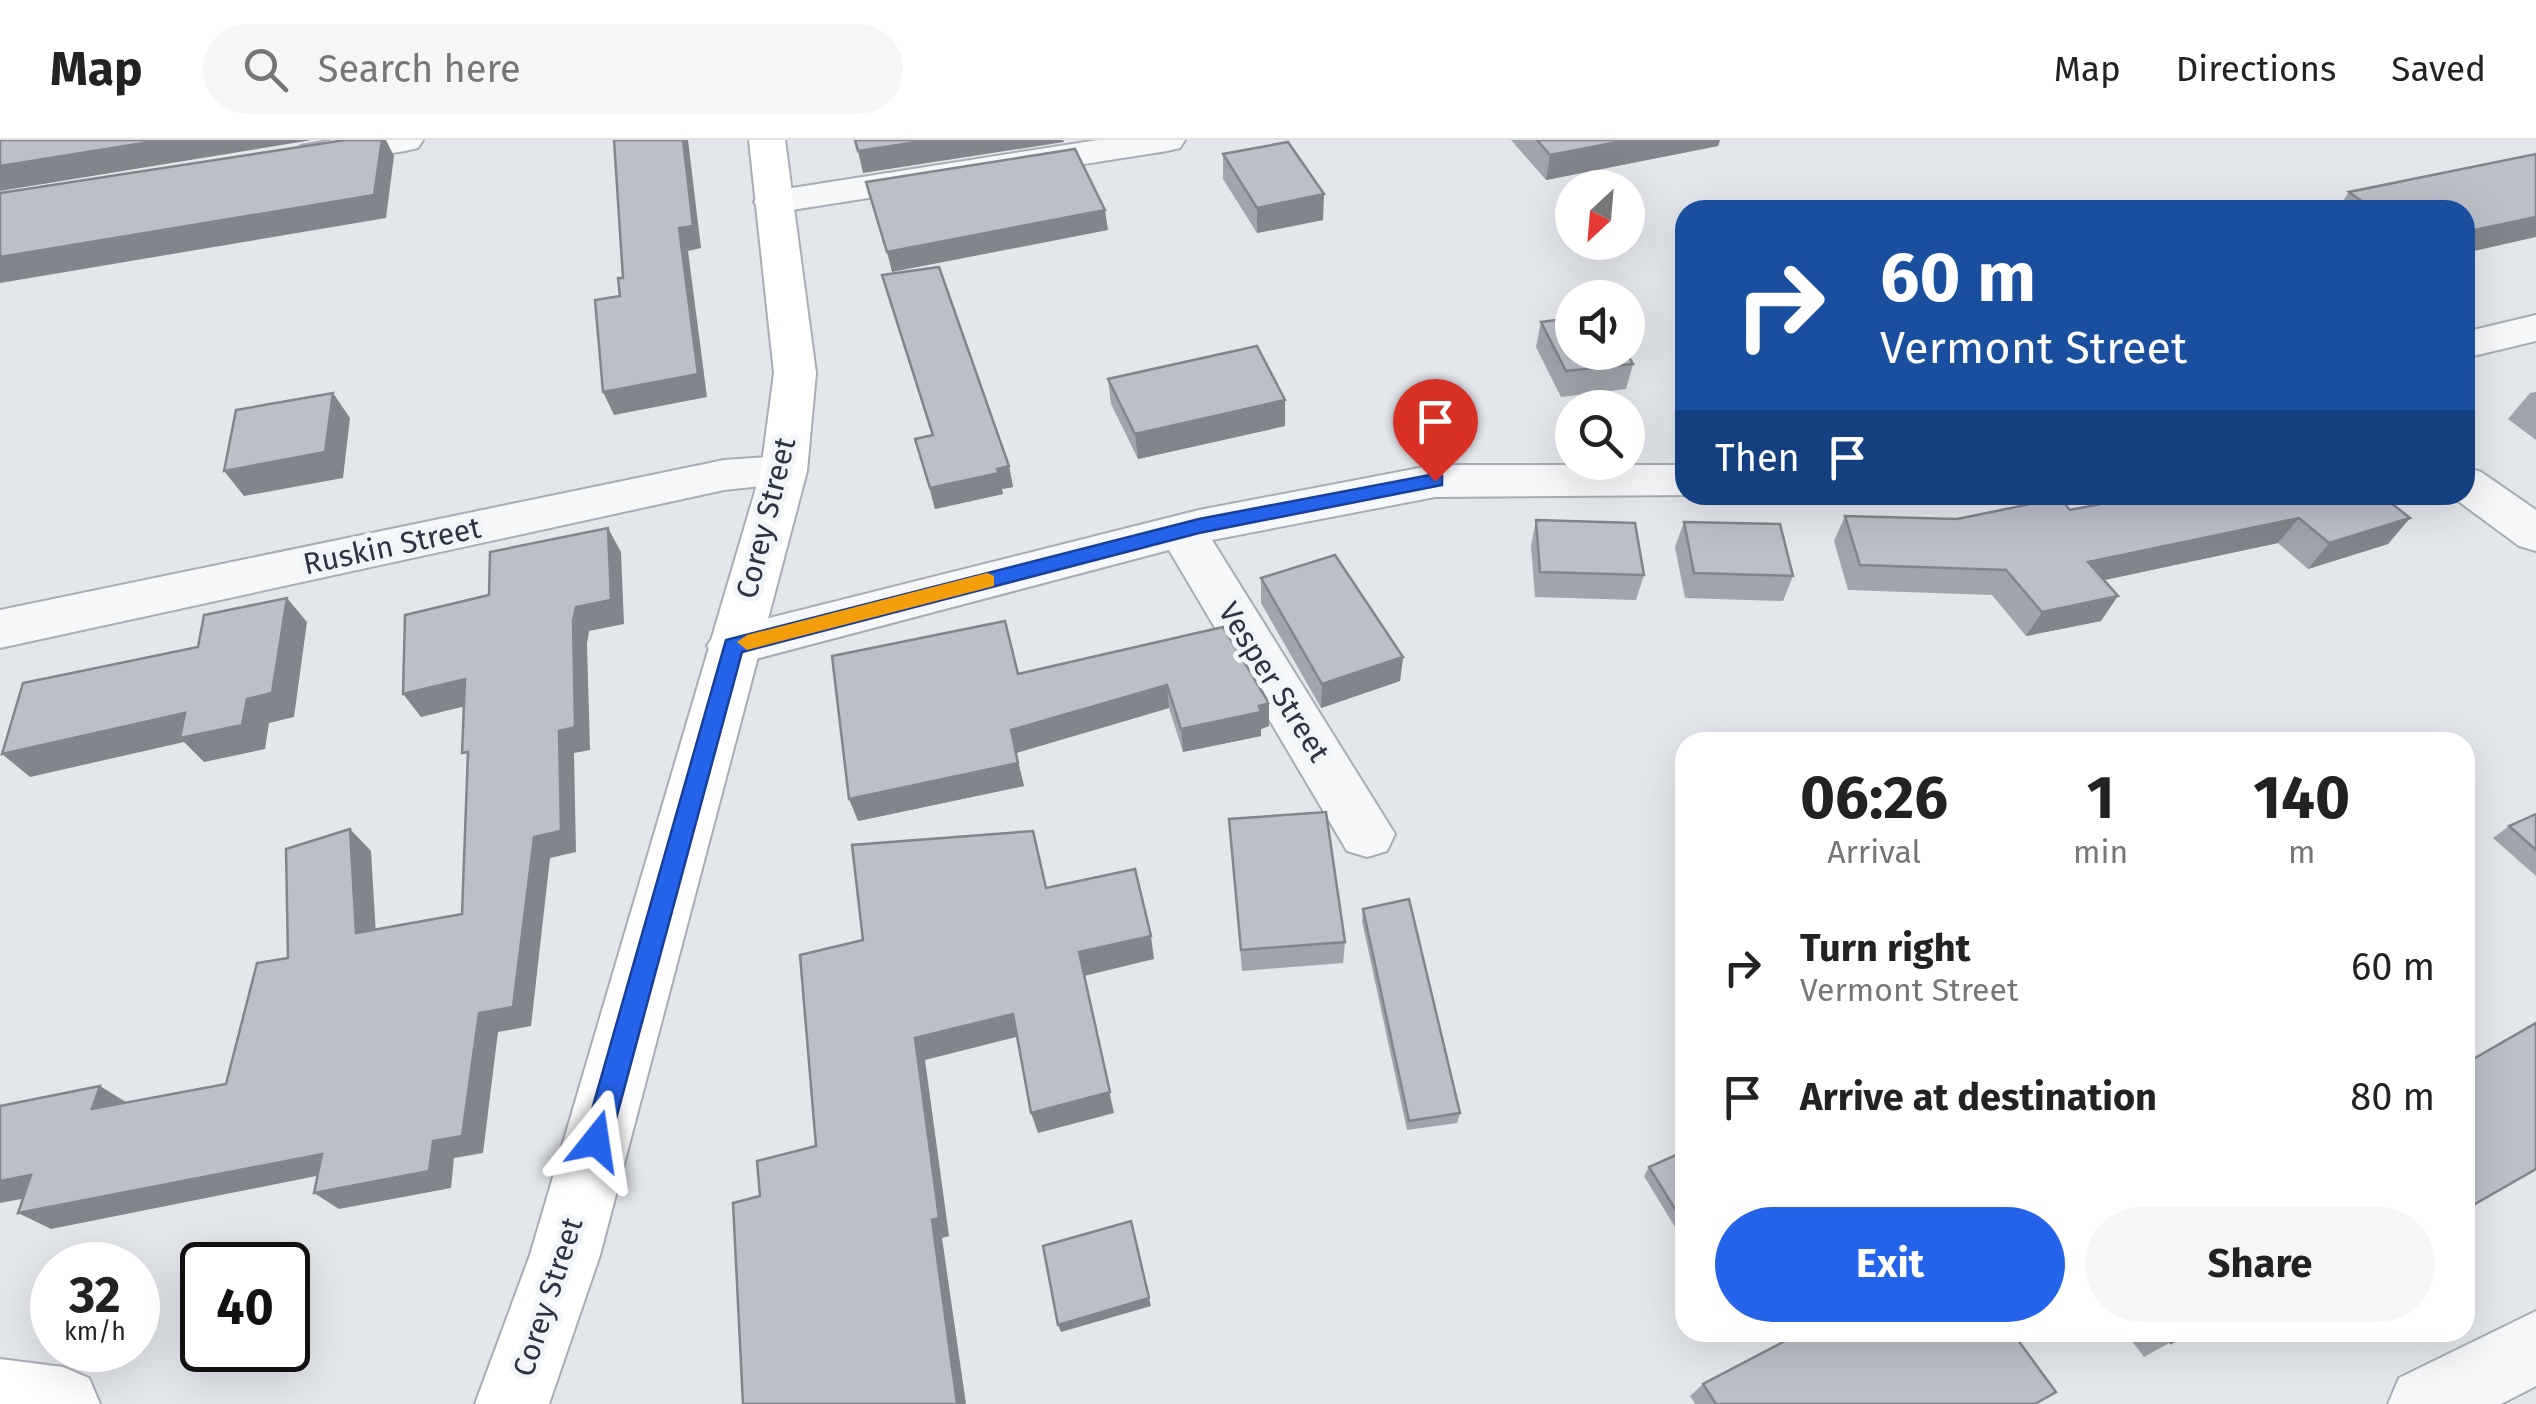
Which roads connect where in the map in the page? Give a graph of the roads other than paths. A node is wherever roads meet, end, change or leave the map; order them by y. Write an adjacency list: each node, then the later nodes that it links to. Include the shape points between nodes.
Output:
1 (406, 140): 4 (street)
2 (767, 140): 5 (street, Corey Street)
3 (1168, 140): 5 (street)
4 (272, 160)
5 (772, 202): 8 (street, Corey Street, via 794,372)
6 (2536, 328): 7 (street)
7 (2475, 343)
8 (784, 472): 13 (street, Ruskin Street, via 724,475); 14 (street, Corey Street)
9 (1675, 481): 11 (street, via 1435,481)
10 (2475, 490): 12 (street)
11 (1182, 531): 14 (street); 15 (street, Vesper Street)
12 (2536, 534)
13 (0, 629)
14 (733, 646): 19 (street, Corey Street, via 565,1256)
15 (1367, 834)
16 (2536, 1346): 20 (street)
17 (0, 1396): 18 (street)
18 (63, 1404)
19 (512, 1404)
20 (2425, 1404)

